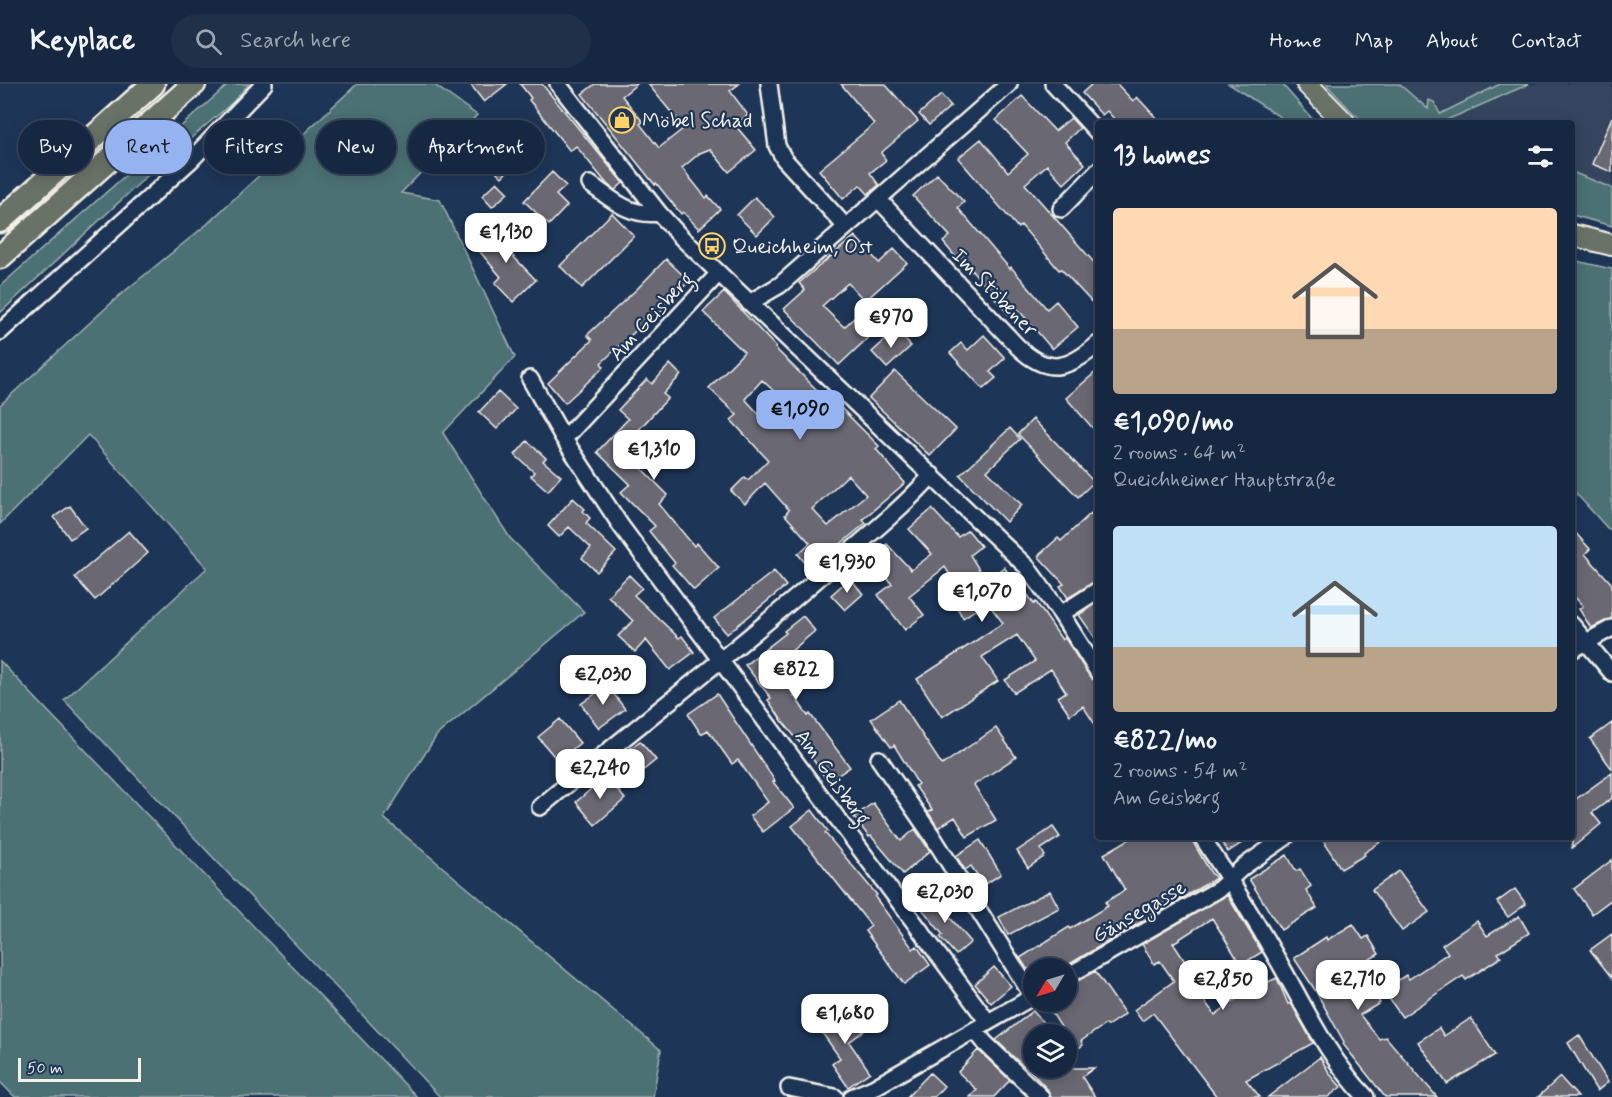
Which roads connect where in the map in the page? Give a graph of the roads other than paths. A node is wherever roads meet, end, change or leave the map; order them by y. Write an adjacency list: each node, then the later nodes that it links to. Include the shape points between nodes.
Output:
1 (153, 84): 16 (highway)
2 (194, 84): 20 (highway)
3 (264, 84): 23 (street, via 166,184)
4 (558, 84): 15 (street)
5 (769, 84): 17 (street, via 777,146 784,159)
6 (1009, 84): 13 (street)
7 (1053, 84): 10 (street)
8 (1307, 84): 9 (main road)
9 (1342, 120)
10 (1095, 130)
11 (1095, 174): 14 (street)
12 (590, 184): 15 (street, via 632,211 643,215)
13 (878, 200): 17 (street); 24 (street, Im Stöbener, via 1034,361 1069,364)
14 (1061, 209)
15 (659, 213): 21 (street)
16 (0, 221)
17 (846, 227): 22 (street, via 780,285)
18 (1575, 236): 19 (main road)
19 (1612, 245)
20 (0, 257)
21 (719, 273): 22 (street); 26 (street, Am Geisberg)
22 (749, 303): 27 (street)
23 (0, 332)
24 (1095, 346)
25 (530, 379): 26 (street, Am Geisberg)
26 (564, 439): 32 (street, Am Geisberg, via 621,526)
27 (932, 475): 29 (street, via 1027,567); 32 (street, via 841,559)
28 (1095, 592): 29 (street)
29 (1061, 614): 33 (street)
30 (1612, 628): 31 (street)
31 (1579, 646): 34 (street)
32 (721, 660): 36 (street); 43 (street, Am Geisberg)
33 (1095, 667)
34 (1612, 673)
35 (879, 759): 41 (street)
36 (540, 807)
37 (1204, 840): 39 (street)
38 (1282, 840): 39 (street, Gänsegasse)
39 (1230, 879): 40 (street, Gänsegasse); 48 (street, via 1338,1065)
40 (1077, 971)
41 (1023, 981)
42 (1023, 1003): 43 (street)
43 (981, 1026): 46 (street); 47 (street, Am Geisberg, via 985,1043)
44 (789, 1088): 45 (street)
45 (834, 1097)
46 (852, 1097)
47 (1041, 1097)
48 (1366, 1097)

